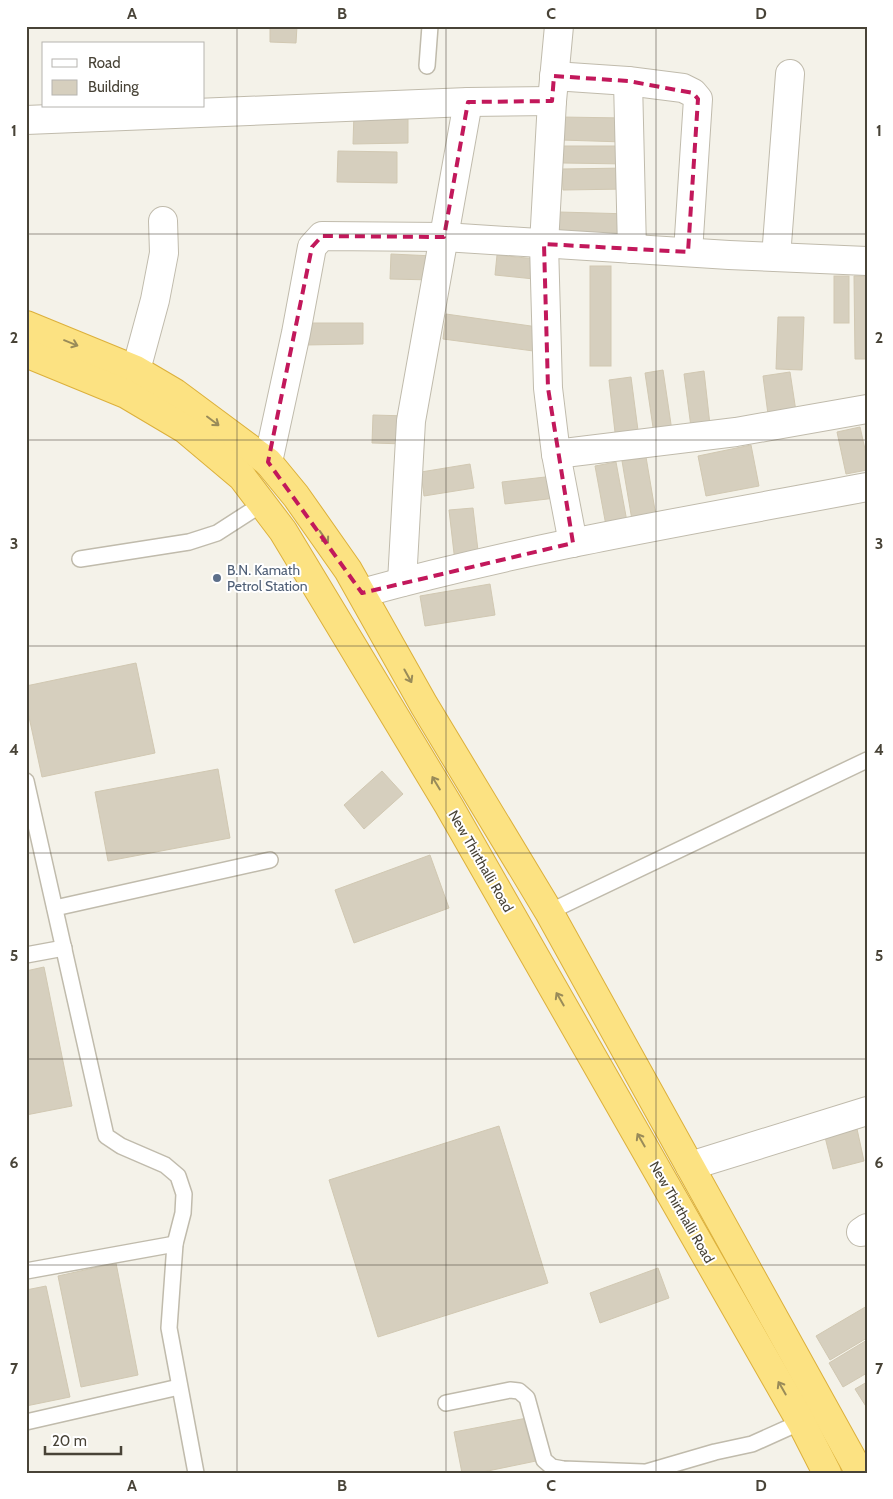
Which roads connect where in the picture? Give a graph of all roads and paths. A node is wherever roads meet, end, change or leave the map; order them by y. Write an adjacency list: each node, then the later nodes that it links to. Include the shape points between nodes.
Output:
1 (430, 26): 3 (lane)
2 (559, 26): 6 (street)
3 (427, 66)
4 (790, 74): 14 (street)
5 (628, 81): 6 (street); 12 (street); 13 (street, via 683,88 698,100)
6 (553, 89): 7 (street); 11 (street)
7 (468, 102): 8 (street); 10 (street)
8 (26, 120)
9 (163, 221): 18 (street, via 164,253)
10 (444, 237): 11 (street); 21 (street, via 322,236 312,246); 26 (street, via 412,421)
11 (544, 244): 12 (street); 20 (street, via 548,388)
12 (632, 249): 13 (street)
13 (688, 252): 14 (street)
14 (776, 257): 15 (street)
15 (867, 261)
16 (26, 324): 18 (highway, one-way to 18)
17 (26, 353): 23 (highway, New Thirthalli Road, via 126,394 185,429 242,477)
18 (136, 370): 21 (highway, one-way to 21, via 175,393)
19 (867, 410): 20 (street, via 736,432)
20 (556, 454): 24 (street)
21 (268, 462): 27 (highway, one-way to 27, via 296,496)
22 (867, 487): 24 (street)
23 (262, 504): 25 (lane, via 217,533 190,542); 29 (highway, New Thirthalli Road, via 283,531)
24 (573, 543): 26 (street)
25 (80, 559)
26 (402, 582): 27 (street)
27 (362, 593): 28 (highway)
28 (380, 626): 29 (highway); 34 (highway, one-way to 34)
29 (352, 643): 44 (highway, New Thirthalli Road, one-way to 29, via 459,823)
30 (867, 760): 34 (lane)
31 (26, 781): 33 (lane)
32 (270, 860): 33 (lane)
33 (55, 908): 35 (lane)
34 (549, 912): 38 (highway)
35 (64, 948): 36 (lane); 39 (lane, via 106,1136 120,1146 165,1165 178,1176 184,1194)
36 (26, 955)
37 (867, 1111): 38 (street)
38 (690, 1166): 48 (highway)
39 (175, 1244): 40 (lane); 41 (lane, via 169,1328)
40 (26, 1271)
41 (180, 1387): 43 (lane); 46 (lane)
42 (446, 1403): 45 (lane, via 519,1391 527,1398 544,1460 552,1467)
43 (26, 1422)
44 (801, 1422): 45 (lane, via 752,1444); 47 (highway, New Thirthalli Road)
45 (643, 1472)
46 (196, 1473)
47 (827, 1473)
48 (860, 1473)

